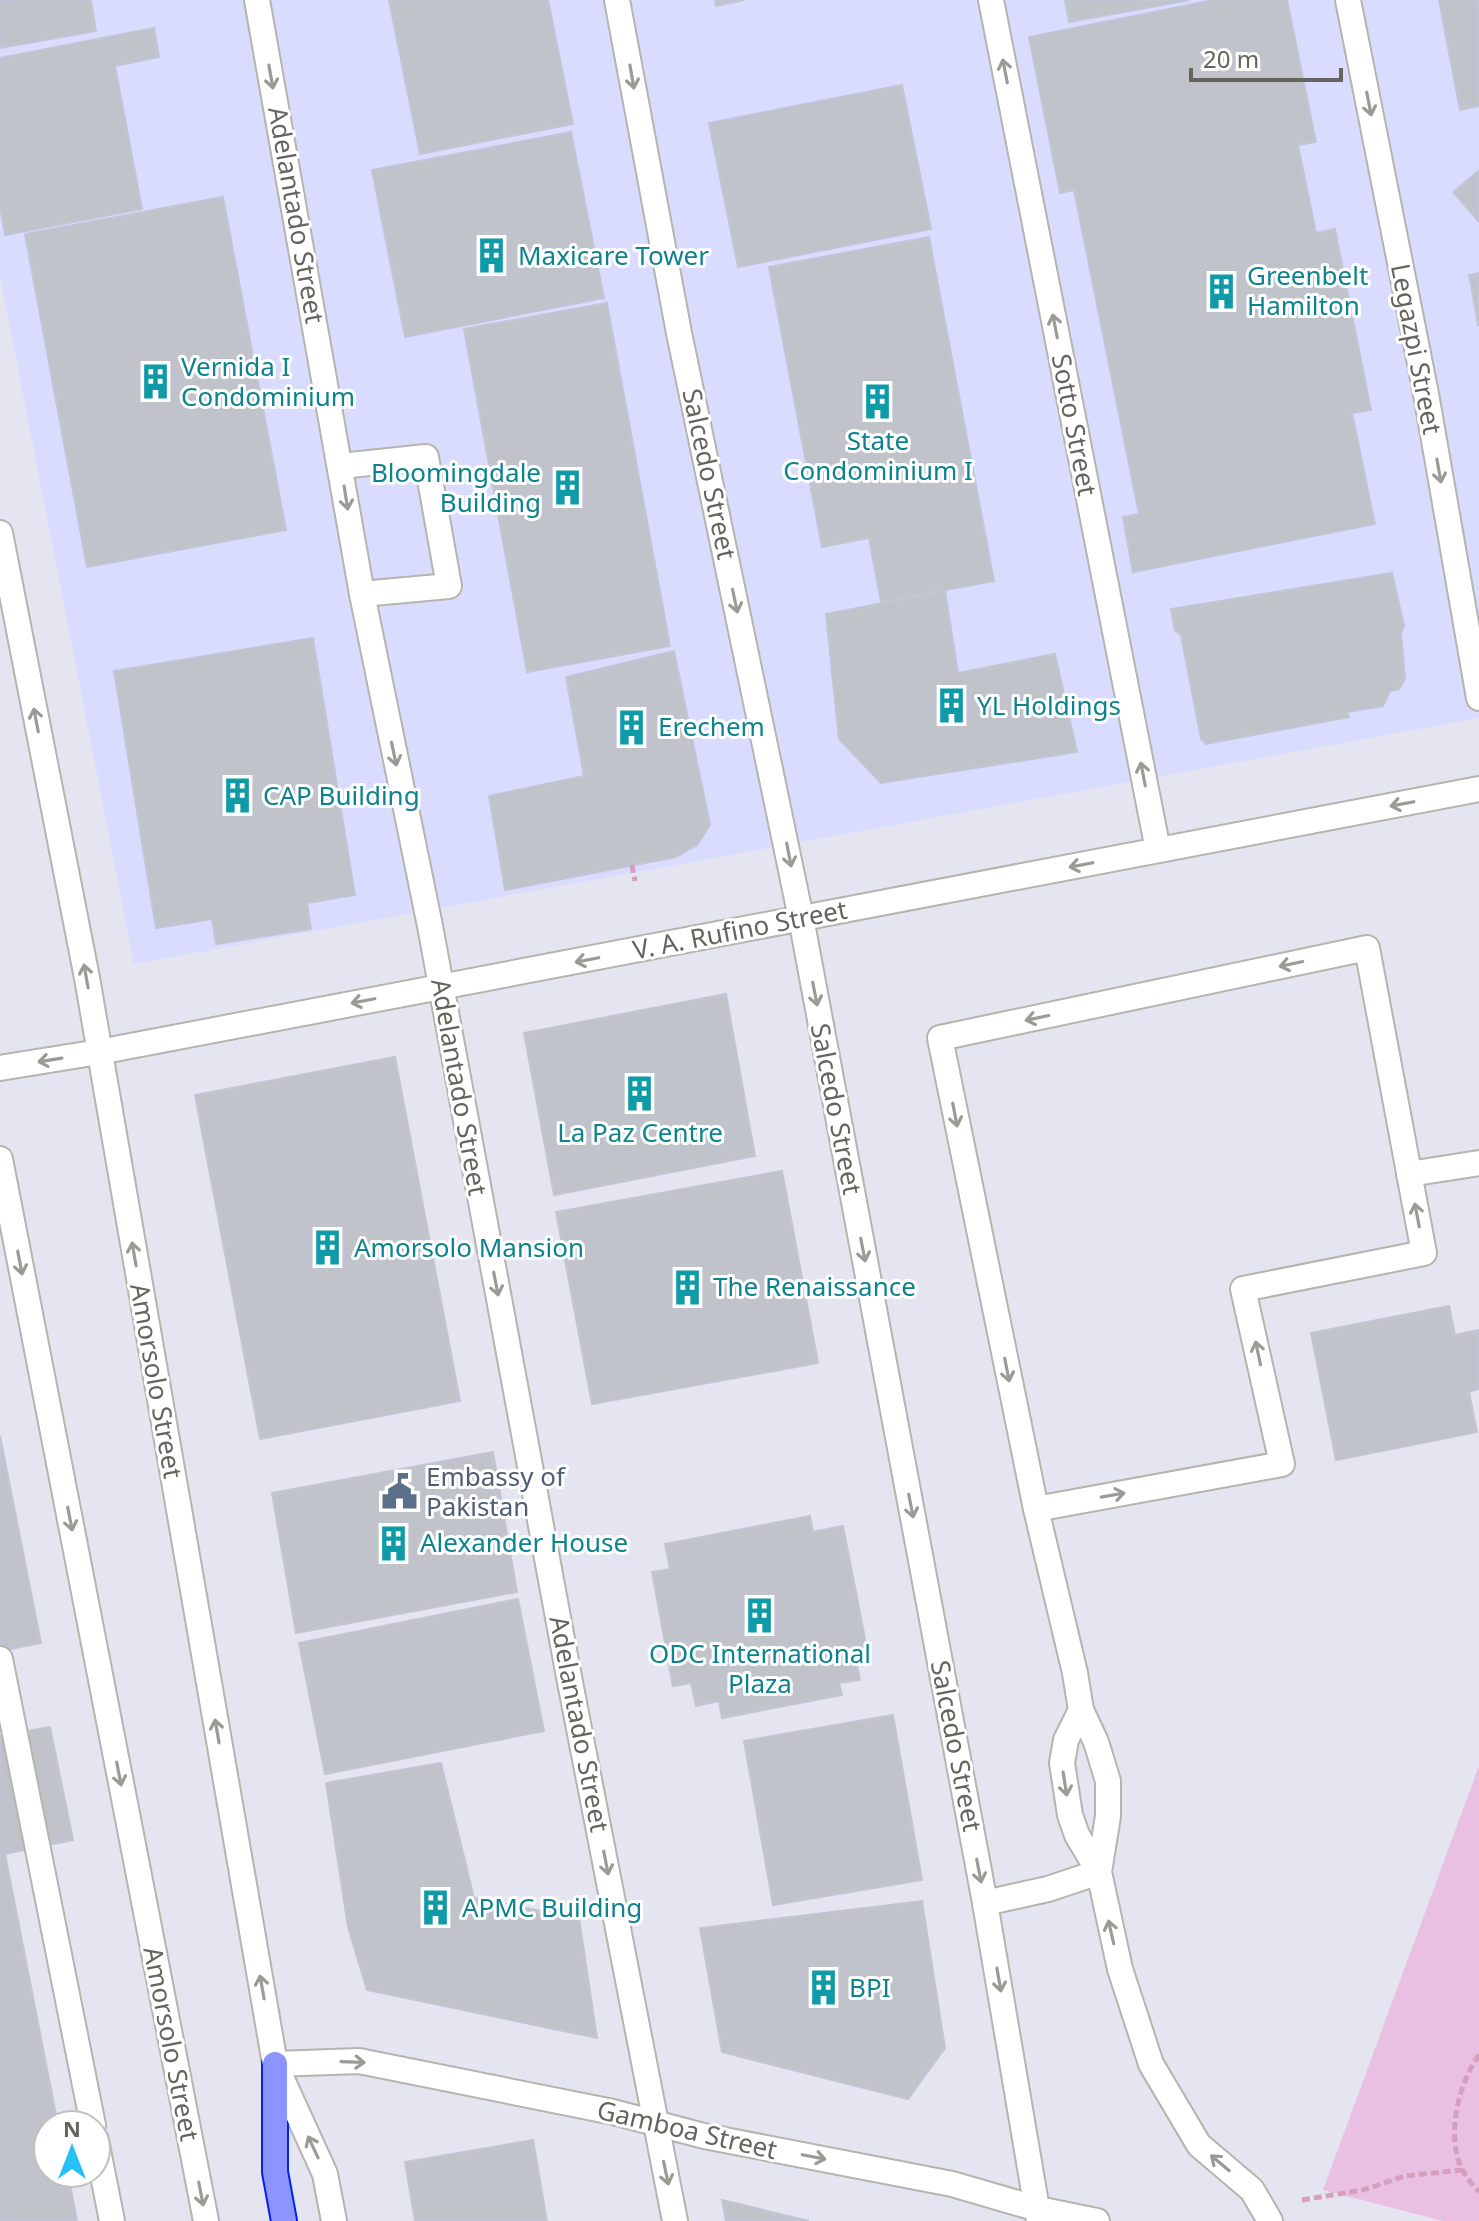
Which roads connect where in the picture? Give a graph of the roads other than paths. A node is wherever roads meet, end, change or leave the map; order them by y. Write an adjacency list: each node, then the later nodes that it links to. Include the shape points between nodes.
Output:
1 (257, 0): 5 (street, Adelantado Street, one-way to 5)
2 (617, 0): 11 (street, Salcedo Street, one-way to 11, via 679,333)
3 (991, 0): 10 (street, Sotto Street, one-way to 3)
4 (1348, 0): 8 (street, Legazpi Street, one-way to 8)
5 (341, 466): 7 (street, Adelantado Street, one-way to 7); 7 (street, via 426,457 449,586)
6 (0, 533): 13 (street, Amorsolo Street, one-way to 6)
7 (362, 594): 12 (street, Adelantado Street, one-way to 12)
8 (1479, 698)
9 (1479, 789): 10 (street, V. A. Rufino Street, one-way to 10)
10 (1158, 850): 11 (street, V. A. Rufino Street, one-way to 11)
11 (801, 918): 12 (street, V. A. Rufino Street, one-way to 12); 22 (street, Salcedo Street, one-way to 22)
12 (440, 987): 13 (street, V. A. Rufino Street, one-way to 13); 25 (street, Adelantado Street, one-way to 25)
13 (99, 1052): 14 (street, V. A. Rufino Street, one-way to 14); 23 (street, Amorsolo Street, one-way to 13)
14 (0, 1068)
15 (0, 1159): 29 (street, Amorsolo Street, one-way to 29)
16 (1479, 1163): 17 (street)
17 (1409, 1174): 18 (street, one-way to 17, via 1282,1464 1243,1289 1424,1253); 18 (street, one-way to 18, via 1367,948 940,1038)
18 (1036, 1509): 20 (street)
19 (0, 1659): 24 (street)
20 (1081, 1710): 21 (street, via 1108,1781); 21 (street, one-way to 21, via 1062,1763 1070,1815)
21 (1099, 1872): 22 (street); 34 (street, one-way to 21, via 1252,2190 1199,2145 1151,2064 1120,1969)
22 (985, 1903): 27 (street, Salcedo Street, one-way to 27)
23 (275, 2064): 25 (street, Gamboa Street, one-way to 25, via 359,2061); 30 (highway, via 275,2172); 31 (street, Amorsolo Street, one-way to 23, via 325,2174)
24 (90, 2109)
25 (656, 2125): 27 (street, Gamboa Street, one-way to 27, via 952,2184); 32 (street, Adelantado Street, one-way to 32)
26 (106, 2189): 28 (street)
27 (1038, 2215): 33 (street, Gamboa Street)
28 (112, 2221)
29 (206, 2221)
30 (284, 2221)
31 (334, 2221)
32 (675, 2221)
33 (1097, 2221)
34 (1270, 2221)

